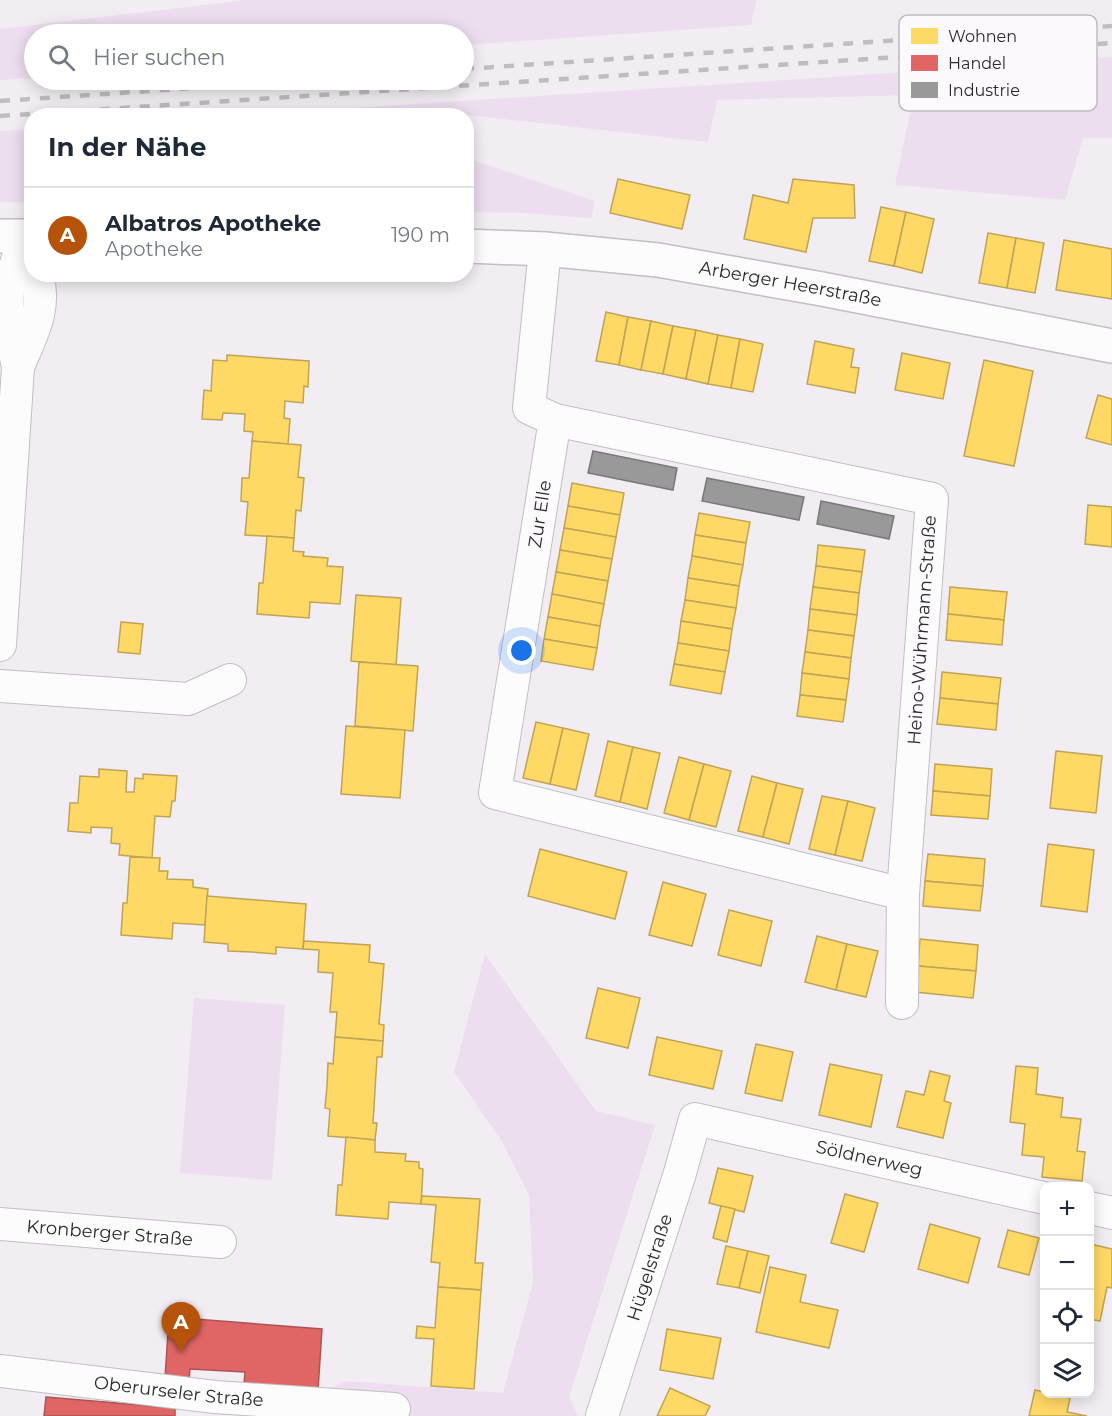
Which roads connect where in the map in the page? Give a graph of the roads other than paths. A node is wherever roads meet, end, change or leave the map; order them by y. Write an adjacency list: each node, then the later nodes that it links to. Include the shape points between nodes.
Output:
1 (22, 241): 6 (street, via 8,289 7,314)
2 (474, 246): 3 (main road, Arberger Heerstraße)
3 (546, 249): 5 (main road, Arberger Heerstraße, via 658,260); 7 (street, via 529,408)
4 (39, 282): 6 (street, via 39,315)
5 (1112, 346)
6 (18, 367): 8 (street)
7 (555, 420): 11 (street, Heino-Wührmann-Straße, via 932,499); 11 (street, Zur Elle, via 495,793)
8 (0, 645)
9 (230, 680): 10 (street, via 188,699)
10 (0, 686)
11 (903, 894): 12 (street, Heino-Wührmann-Straße)
12 (902, 1003)
13 (695, 1119): 14 (street, Söldnerweg); 21 (street, Hügelstraße)
14 (1040, 1197)
15 (1094, 1209): 16 (street)
16 (1112, 1213)
17 (0, 1224): 18 (street, Kronberger Straße)
18 (220, 1242)
19 (0, 1371): 20 (street, Oberurseler Straße, via 215,1397)
20 (394, 1408)
21 (602, 1416)

